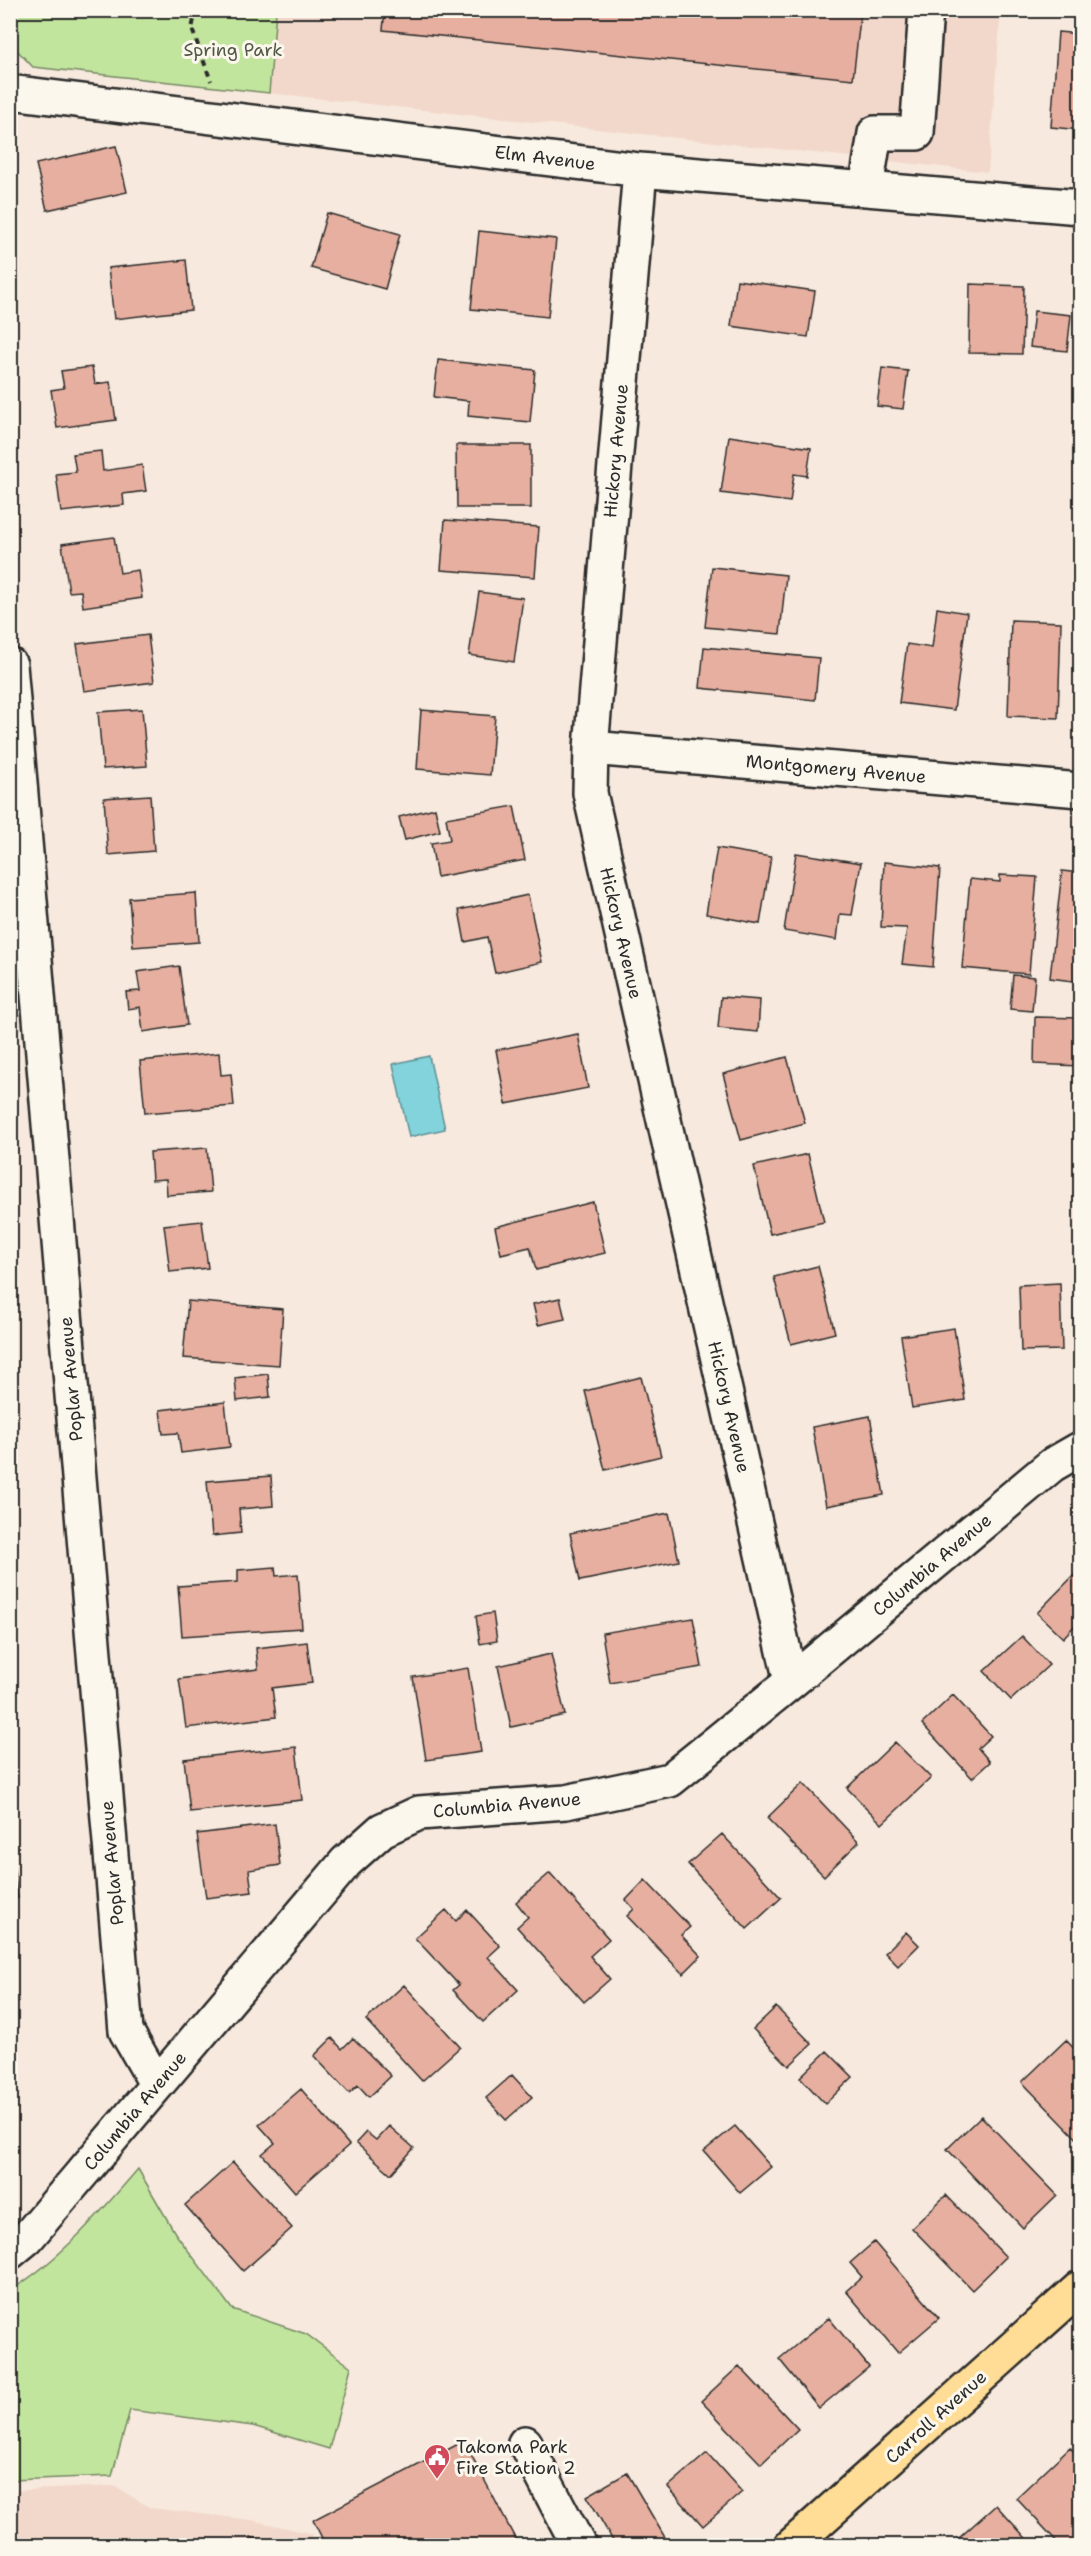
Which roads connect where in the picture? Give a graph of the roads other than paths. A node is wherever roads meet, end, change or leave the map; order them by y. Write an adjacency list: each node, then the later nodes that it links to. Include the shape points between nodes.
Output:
1 (926, 10): 4 (street, via 917,133 875,133)
2 (10, 92): 3 (street, Elm Avenue)
3 (640, 170): 4 (street, Elm Avenue); 7 (street, Hickory Avenue)
4 (866, 189): 5 (street, Elm Avenue)
5 (1080, 207)
6 (10, 665): 11 (street, Poplar Avenue, via 126,2031)
7 (591, 748): 8 (street, Montgomery Avenue); 10 (street, Hickory Avenue, via 590,793)
8 (1080, 790)
9 (1080, 1449): 10 (street, Columbia Avenue, via 1052,1465)
10 (791, 1682): 11 (street, Columbia Avenue, via 670,1780 566,1803 418,1813 382,1830 346,1862)
11 (157, 2085): 12 (street, Columbia Avenue, via 27,2238)
12 (10, 2252)
13 (1080, 2288): 16 (main road, Carroll Avenue)
14 (525, 2443): 15 (street)
15 (579, 2546)
16 (791, 2546)

